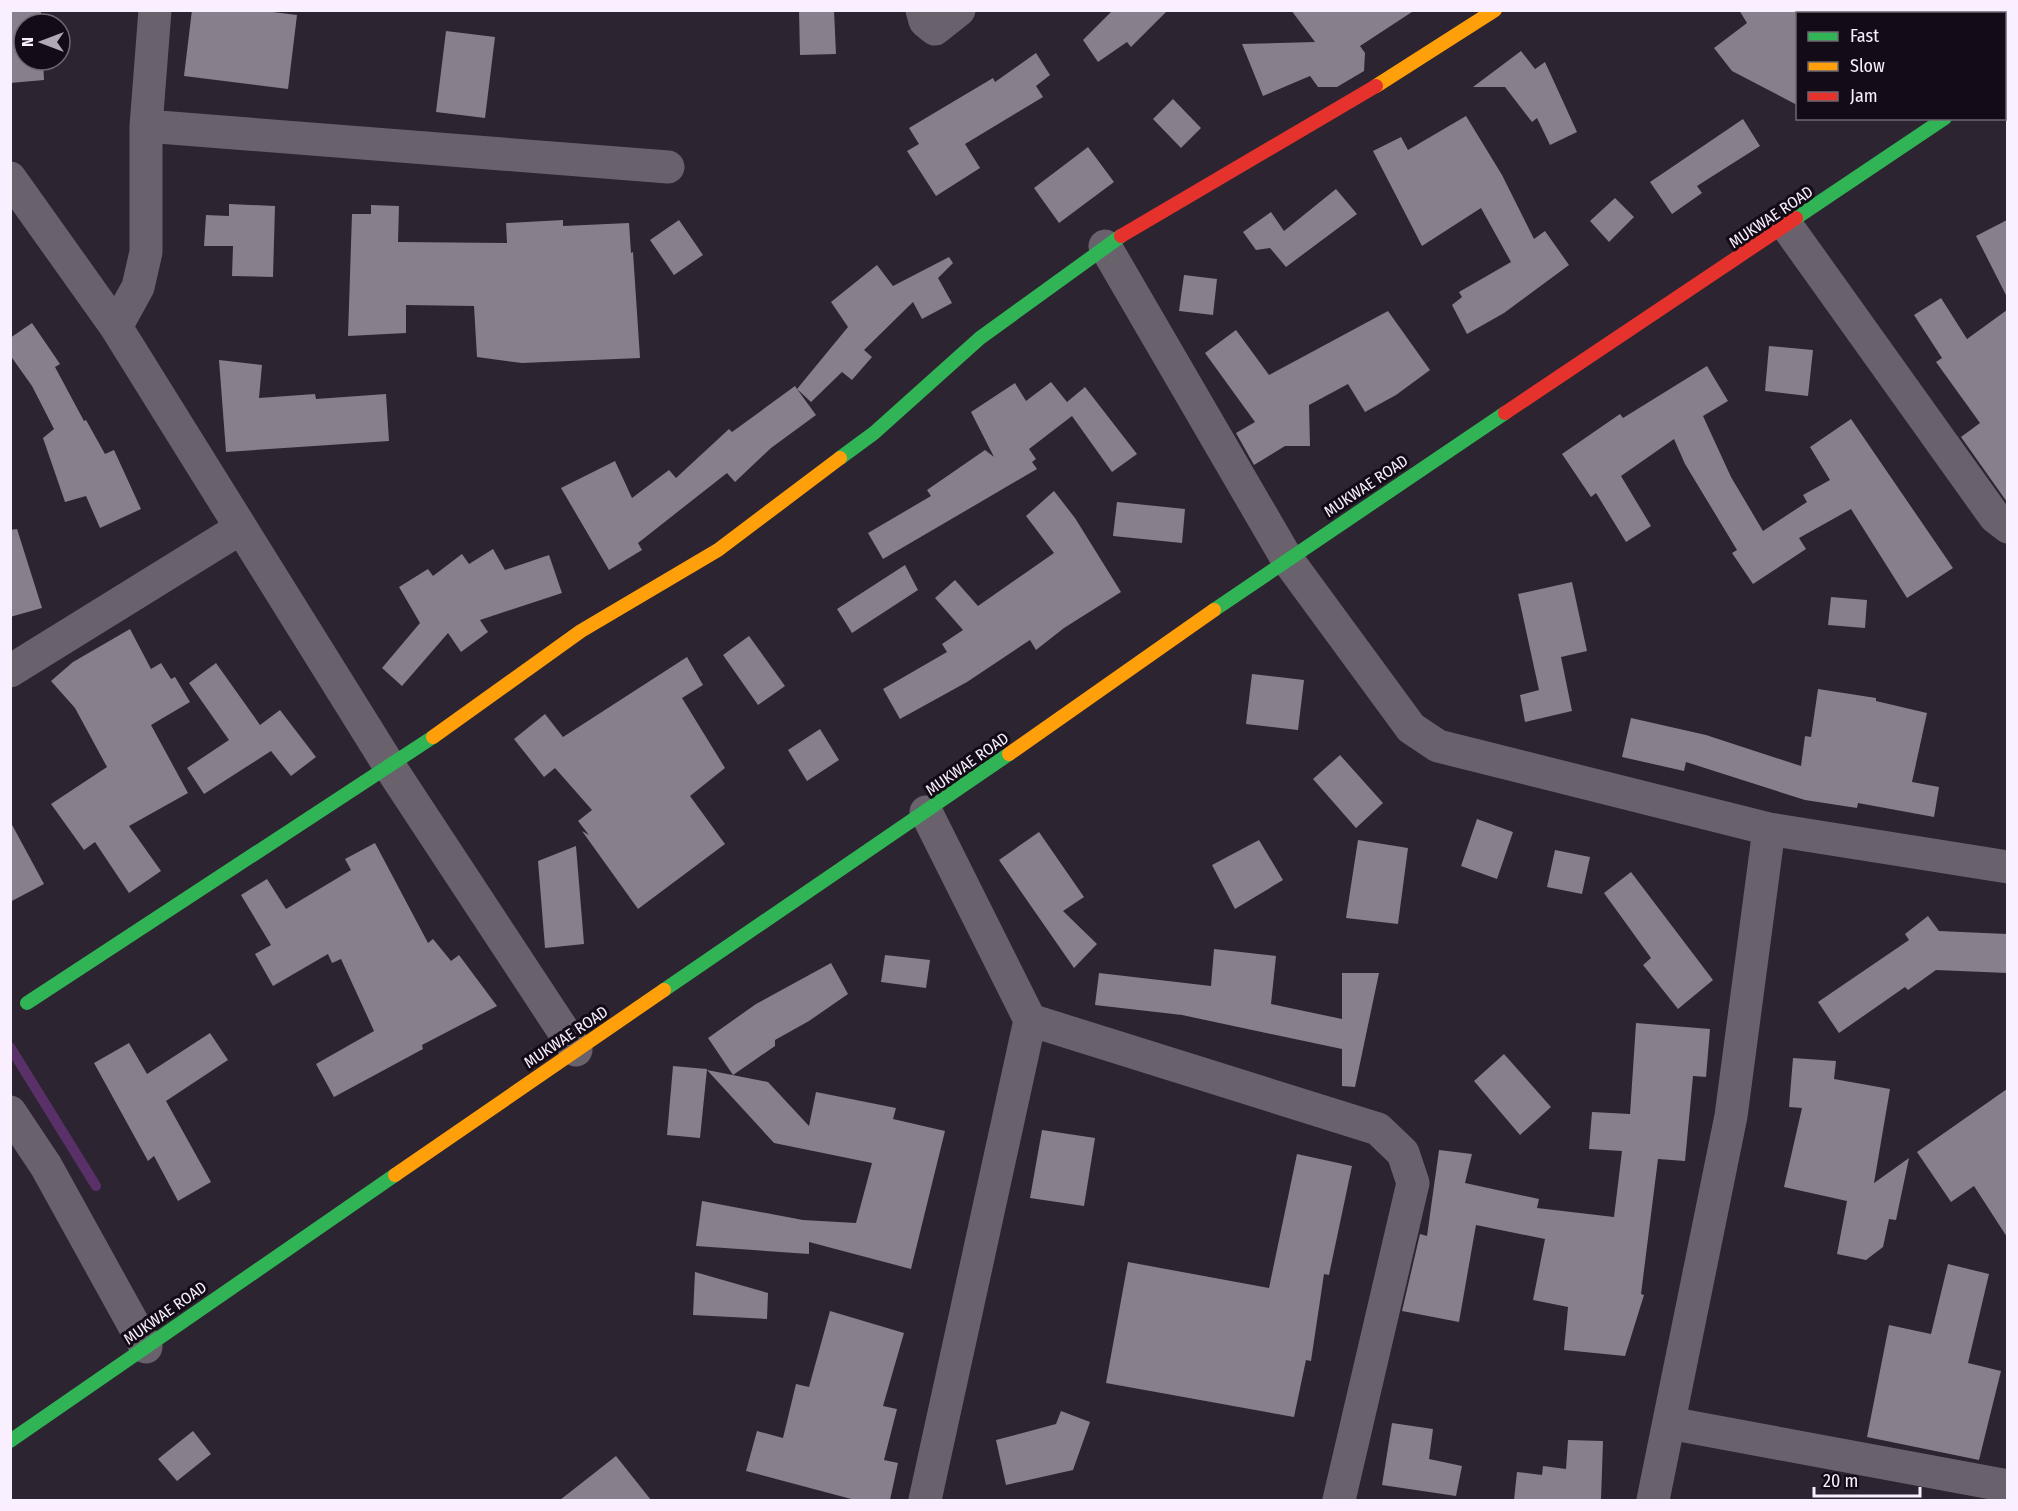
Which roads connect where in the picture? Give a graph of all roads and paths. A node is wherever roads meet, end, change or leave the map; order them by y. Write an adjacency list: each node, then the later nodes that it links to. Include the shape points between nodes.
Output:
1 (155, 10): 6 (street)
2 (922, 10): 3 (street, via 925,21 934,29)
3 (959, 10)
4 (1495, 10): 10 (street, via 1410,66)
5 (1940, 120): 9 (street, MUKWAE ROAD)
6 (146, 126): 7 (street); 11 (street, via 147,252 138,287)
7 (668, 167)
8 (10, 178): 11 (street)
9 (1787, 226): 12 (street, via 1995,518); 14 (street, MUKWAE ROAD)
10 (1105, 246): 14 (street); 16 (street, via 980,338 874,433 718,550 581,631)
11 (116, 327): 13 (street)
12 (2007, 526)
13 (241, 528): 15 (street); 16 (street)
14 (1287, 559): 17 (street, MUKWAE ROAD); 18 (street, via 1411,728 1438,746)
15 (10, 671)
16 (390, 767): 20 (street); 22 (street)
17 (926, 812): 21 (street); 22 (street, MUKWAE ROAD)
18 (1769, 829): 19 (street); 25 (street, via 1731,1116)
19 (2007, 867)
20 (27, 1003)
21 (1030, 1020): 28 (street); 29 (street, via 1378,1129 1403,1153 1413,1183)
22 (576, 1050): 24 (street, MUKWAE ROAD)
23 (10, 1112): 24 (street, via 46,1166)
24 (146, 1347): 26 (street, MUKWAE ROAD)
25 (1669, 1423): 27 (street); 30 (street)
26 (10, 1441)
27 (2007, 1486)
28 (925, 1500)
29 (1339, 1500)
30 (1653, 1500)

